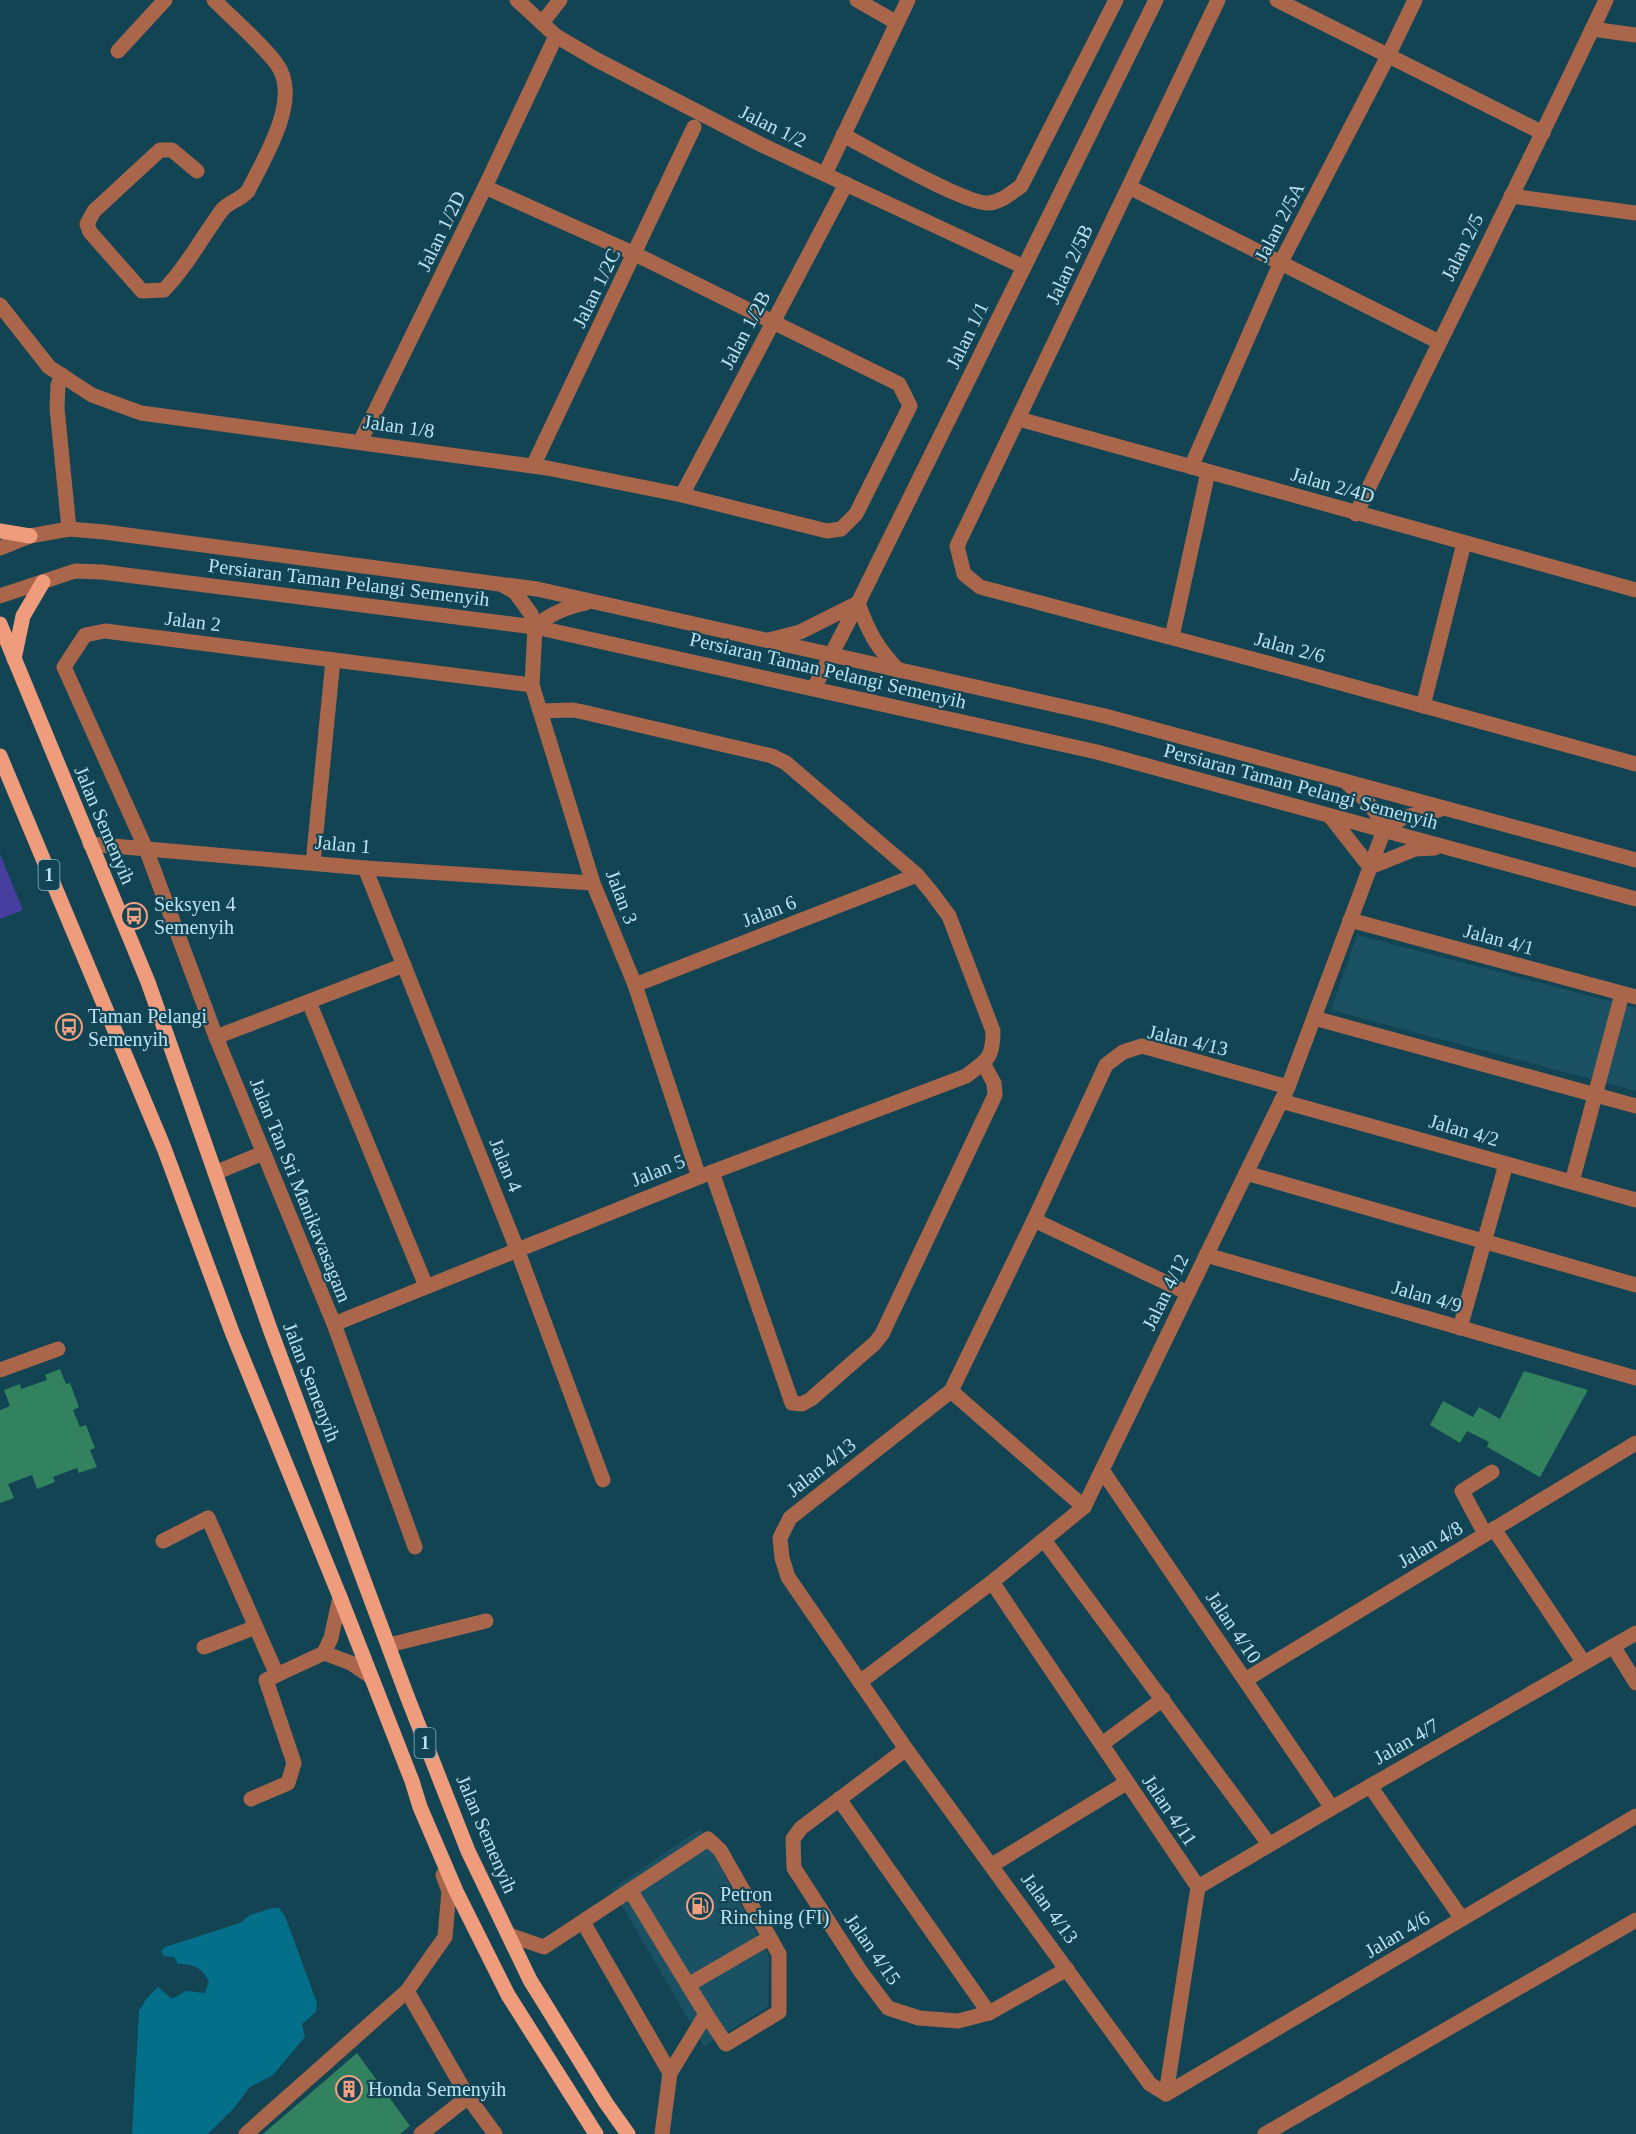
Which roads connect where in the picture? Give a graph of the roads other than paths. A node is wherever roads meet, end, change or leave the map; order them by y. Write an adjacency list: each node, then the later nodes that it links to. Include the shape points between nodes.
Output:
1 (165, 0): 18 (street)
2 (214, 0): 23 (street, via 277,65 287,90 281,122 248,191 242,199 224,207 182,272 164,290 142,291 87,224 94,211 160,150 172,150)
3 (517, 0): 13 (street, Jalan 1/2)
4 (560, 0): 13 (street)
5 (857, 0): 14 (street)
6 (908, 0): 14 (street)
7 (1116, 0): 22 (street, via 1021,186 1004,198 988,203 965,198)
8 (1156, 0): 32 (street, Jalan 1/1)
9 (1218, 0): 27 (street, Jalan 2/5B)
10 (1277, 0): 19 (street)
11 (1415, 0): 19 (street, Jalan 2/5A)
12 (1606, 0): 15 (street, Jalan 2/5)
13 (542, 23): 17 (street, Jalan 1/2)
14 (897, 24): 22 (street)
15 (1592, 29): 16 (street); 21 (street, Jalan 2/5)
16 (1636, 35)
17 (556, 36): 24 (street, Jalan 1/2); 26 (street, Jalan 1/2D)
18 (118, 51)
19 (1388, 56): 21 (street); 31 (street, Jalan 2/5A)
20 (694, 127): 30 (street, Jalan 1/2C)
21 (1543, 134): 28 (street, Jalan 2/5)
22 (843, 135): 24 (street)
23 (196, 171)
24 (825, 174): 25 (street, Jalan 1/2)
25 (846, 184): 32 (street, Jalan 1/2); 34 (street, Jalan 1/2B)
26 (485, 187): 30 (street); 38 (street, Jalan 1/2D)
27 (1129, 187): 31 (street); 37 (street, Jalan 2/5B)
28 (1511, 196): 29 (street); 35 (street, Jalan 2/5)
29 (1636, 213)
30 (635, 254): 34 (street); 39 (street, Jalan 1/2C)
31 (1281, 262): 35 (street); 40 (street, Jalan 2/5A)
32 (1024, 267): 55 (street, Jalan 1/1)
33 (0, 305): 36 (street, Jalan 1/8, via 50,367)
34 (773, 322): 42 (street, Jalan 1/2B); 42 (street, Jalan 1/8, via 898,384 910,406 856,514 842,529 827,531)
35 (1439, 342): 43 (street, Jalan 2/5)
36 (62, 375): 38 (street, Jalan 1/8, via 92,395 141,413); 44 (street, via 57,408)
37 (1019, 419): 40 (street, Jalan 2/4D); 48 (street, Jalan 2/5B)
38 (360, 442): 39 (street, Jalan 1/8)
39 (533, 465): 42 (street, Jalan 1/8)
40 (1191, 467): 41 (street, Jalan 2/4D)
41 (1208, 472): 43 (street, Jalan 2/4D); 58 (street)
42 (682, 495)
43 (1356, 514): 47 (street, Jalan 2/4D)
44 (69, 529): 46 (street, Persiaran Taman Pelangi Semenyih); 51 (street, Persiaran Taman Pelangi Semenyih)
45 (0, 531): 46 (main road)
46 (30, 536): 49 (street, Persiaran Taman Pelangi Semenyih)
47 (1464, 543): 52 (street, Jalan 2/4D); 66 (street)
48 (957, 546): 58 (street, Jalan 2/6, via 964,574 980,587)
49 (0, 548)
50 (43, 582): 53 (street, Persiaran Taman Pelangi Semenyih); 57 (street, Persiaran Taman Pelangi Semenyih, via 75,571 102,572); 61 (main road, via 23,616)
51 (500, 584): 54 (street, Persiaran Taman Pelangi Semenyih); 57 (street, via 515,592)
52 (1636, 590)
53 (0, 596)
54 (592, 602): 57 (street, via 567,607); 59 (street, Persiaran Taman Pelangi Semenyih)
55 (858, 603): 59 (street, via 800,632); 60 (street, Jalan 1/1); 63 (street, via 881,652)
56 (0, 624): 61 (main road, Jalan Semenyih / 1)
57 (535, 627): 64 (street, Jalan 3); 65 (street, Persiaran Taman Pelangi Semenyih)
58 (1172, 637): 66 (street, Jalan 2/6)
59 (766, 641): 60 (street, Persiaran Taman Pelangi Semenyih)
60 (830, 655): 63 (street, Persiaran Taman Pelangi Semenyih); 65 (street, Jalan 1/1)
61 (14, 659): 74 (main road, Jalan Semenyih / 1)
62 (333, 660): 64 (street, Jalan 2); 76 (street, Jalan 2, via 105,631 85,635 64,667); 78 (street)
63 (899, 671): 70 (street, Persiaran Taman Pelangi Semenyih, via 1105,716)
64 (532, 685): 67 (street, Jalan 3)
65 (814, 688): 72 (street, Persiaran Taman Pelangi Semenyih, via 1096,752)
66 (1423, 706): 69 (street, Jalan 2/6)
67 (540, 711): 81 (street, via 582,712 780,760); 82 (street, Jalan 3)
68 (0, 756): 125 (main road, 1, via 164,1148 232,1332)
69 (1636, 764)
70 (1346, 782): 71 (street, Persiaran Taman Pelangi Semenyih); 73 (street, via 1369,803)
71 (1449, 810): 73 (street, via 1404,816); 77 (street, Persiaran Taman Pelangi Semenyih)
72 (1329, 816): 73 (street, Persiaran Taman Pelangi Semenyih); 80 (street)
73 (1384, 830): 75 (street, Persiaran Taman Pelangi Semenyih); 80 (street, Jalan 4/12)
74 (90, 844): 76 (street, Jalan 1); 97 (main road, Jalan Semenyih / 1, via 148,982)
75 (1447, 848): 80 (street, via 1415,849); 83 (street, Persiaran Taman Pelangi Semenyih)
76 (146, 849): 78 (street, Jalan 1); 90 (street, Jalan Tan Sri Manikavasagam)
77 (1636, 860)
78 (313, 863): 79 (street, Jalan 1)
79 (365, 867): 82 (street, Jalan 1); 85 (street, Jalan 4)
80 (1370, 867): 84 (street, Jalan 4/12)
81 (917, 875): 86 (street, Jalan 6); 91 (street, Jalan 5, via 949,916 993,1031 993,1050)
82 (593, 883): 86 (street, Jalan 3)
83 (1636, 899)
84 (1350, 920): 87 (street, Jalan 4/1); 89 (street, Jalan 4/12)
85 (404, 965): 88 (street); 104 (street, Jalan 4)
86 (635, 986): 99 (street, Jalan 3)
87 (1629, 996): 93 (street)
88 (309, 1002): 90 (street); 107 (street)
89 (1314, 1018): 92 (street, Jalan 4/12); 93 (street)
90 (216, 1037): 95 (street, Jalan Tan Sri Manikavasagam)
91 (983, 1063): 99 (street, Jalan 5, via 966,1076); 99 (street, Jalan 3, via 994,1083 995,1095 882,1334 802,1404 792,1403)
92 (1284, 1094): 96 (street, Jalan 4/2); 98 (street, Jalan 4/12); 102 (street, Jalan 4/13, via 1142,1046 1124,1052 1106,1065)
93 (1596, 1095): 94 (street); 100 (street)
94 (1636, 1107)
95 (263, 1153): 97 (street); 109 (street, Jalan Tan Sri Manikavasagam)
96 (1506, 1164): 100 (street, Jalan 4/2); 103 (street)
97 (215, 1173): 129 (main road, Jalan Semenyih / 1)
98 (1246, 1173): 103 (street); 105 (street, Jalan 4/12)
99 (706, 1174): 104 (street, Jalan 5)
100 (1572, 1182): 101 (street, Jalan 4/2)
101 (1636, 1200)
102 (1034, 1220): 108 (street); 114 (street, Jalan 4/13)
103 (1484, 1242): 106 (street); 110 (street)
104 (518, 1249): 107 (street, Jalan 5); 118 (street, Jalan 4)
105 (1206, 1255): 108 (street, Jalan 4/12); 110 (street, Jalan 4/9)
106 (1636, 1285)
107 (426, 1286): 109 (street, Jalan 5)
108 (1188, 1293): 116 (street, Jalan 4/12)
109 (333, 1324): 123 (street, Jalan Tan Sri Manikavasagam)
110 (1460, 1328): 113 (street, Jalan 4/9)
111 (58, 1349): 112 (street)
112 (0, 1370)
113 (1636, 1378)
114 (951, 1391): 119 (street); 137 (street, Jalan 4/13, via 790,1518 780,1538 788,1577)
115 (1636, 1443): 120 (street, Jalan 4/8)
116 (1102, 1470): 119 (street, Jalan 4/12); 136 (street, Jalan 4/10)
117 (1492, 1472): 120 (street, via 1462,1491)
118 (603, 1480)
119 (1084, 1507): 121 (street, Jalan 4/12)
120 (1490, 1532): 133 (street); 136 (street, Jalan 4/8)
121 (1044, 1540): 124 (street, Jalan 4/12); 139 (street)
122 (163, 1541): 127 (street, via 208,1518)
123 (415, 1547)
124 (992, 1582): 137 (street, Jalan 4/12); 140 (street, Jalan 4/11)
125 (340, 1597): 132 (street, via 332,1638); 135 (main road, 1)
126 (486, 1621): 129 (street)
127 (256, 1627): 131 (street); 134 (street)
128 (1636, 1633): 130 (street, Jalan 4/7)
129 (389, 1645): 156 (main road, Jalan Semenyih / 1, via 468,1851)
130 (1613, 1646): 133 (street, Jalan 4/7); 138 (street)
131 (204, 1647)
132 (324, 1653): 134 (street); 135 (street, via 351,1663)
133 (1584, 1663): 143 (street, Jalan 4/7)
134 (277, 1675): 145 (street, via 266,1680 294,1763 288,1783)
135 (370, 1676): 146 (main road, 1)
136 (1245, 1680): 147 (street, Jalan 4/10)
137 (860, 1682): 141 (street, Jalan 4/13)
138 (1636, 1683)
139 (1163, 1699): 140 (street); 149 (street)
140 (1102, 1744): 142 (street, Jalan 4/11)
141 (906, 1749): 144 (street, Jalan 4/15); 150 (street, Jalan 4/13)
142 (1126, 1783): 150 (street); 151 (street, Jalan 4/11)
143 (1370, 1786): 147 (street, Jalan 4/7); 153 (street)
144 (839, 1798): 161 (street); 161 (street, Jalan 4/15, via 793,1839 794,1868 861,1972 888,2008 919,2018 958,2021)
145 (251, 1799)
146 (420, 1807): 160 (street, via 449,1891 445,1937); 169 (main road, 1, via 456,1891 508,1995)
147 (1332, 1808): 149 (street, Jalan 4/7)
148 (1636, 1816): 153 (street, Jalan 4/6)
149 (1269, 1844): 151 (street, Jalan 4/7)
150 (992, 1865): 158 (street, Jalan 4/13)
151 (1198, 1887): 164 (street)
152 (630, 1890): 155 (street); 157 (street, via 708,1839 720,1850); 159 (street)
153 (1462, 1919): 164 (street, Jalan 4/6)
154 (1636, 1920): 172 (street)
155 (583, 1922): 156 (street, via 544,1947); 163 (street)
156 (509, 1935): 170 (main road, Jalan Semenyih / 1, via 530,1980)
157 (769, 1938): 159 (street); 162 (street, via 779,1954 779,2012 726,2044)
158 (1067, 1969): 161 (street, Jalan 4/15); 164 (street, Jalan 4/13, via 1150,2084)
159 (688, 1985): 162 (street)
160 (407, 1991): 165 (street); 167 (street)
161 (989, 2013)
162 (705, 2014): 163 (street)
163 (670, 2073): 171 (street)
164 (1173, 2091)
165 (468, 2097): 166 (street); 168 (street)
166 (493, 2133)
167 (246, 2134)
168 (421, 2134)
169 (596, 2134)
170 (628, 2134)
171 (662, 2134)
172 (1265, 2134)

